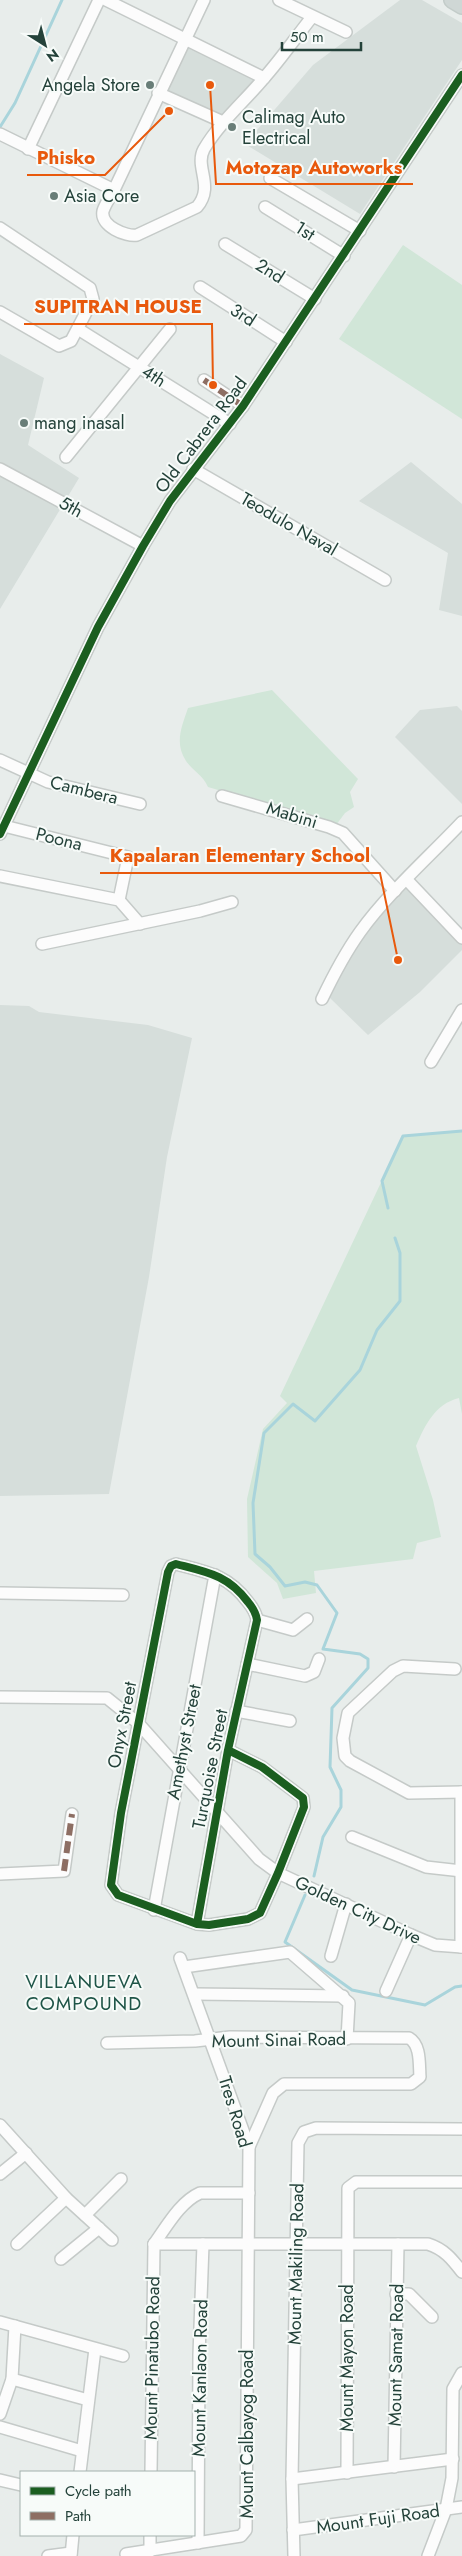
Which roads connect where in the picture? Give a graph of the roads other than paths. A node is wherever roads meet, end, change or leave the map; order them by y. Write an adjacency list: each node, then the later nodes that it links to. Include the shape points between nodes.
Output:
1 (99, 0): 15 (street)
2 (106, 0): 9 (street)
3 (204, 0): 9 (street)
4 (278, 0): 7 (street)
5 (452, 0): 6 (main road)
6 (462, 6)
7 (312, 17): 8 (street); 11 (street)
8 (346, 32)
9 (186, 39): 11 (street); 12 (street)
10 (462, 75): 20 (street, Old Cabrera Road)
11 (264, 78): 13 (street)
12 (158, 93): 13 (street); 17 (street)
13 (223, 122): 17 (street, via 203,151 206,189 204,199 197,207 138,236 128,237 103,218 103,211)
14 (0, 134): 15 (street)
15 (28, 149): 17 (street)
16 (270, 178): 20 (street)
17 (114, 190)
18 (265, 207): 22 (street, 1st)
19 (0, 228): 26 (street, via 90,288 92,299)
20 (360, 231): 22 (street, Old Cabrera Road)
21 (225, 244): 24 (street, 2nd)
22 (344, 256): 24 (street, Old Cabrera Road)
23 (200, 287): 28 (street, 3rd)
24 (314, 299): 28 (street, Old Cabrera Road)
25 (0, 312): 26 (street, via 59,346 71,340)
26 (78, 329): 29 (street, 4th)
27 (170, 329): 29 (street)
28 (286, 342): 31 (street, Old Cabrera Road)
29 (141, 367): 32 (street, 4th); 33 (street)
30 (204, 380): 31 (street)
31 (243, 406): 32 (street, Old Cabrera Road)
32 (230, 424): 35 (street, Old Cabrera Road)
33 (66, 457)
34 (0, 469): 36 (street, 5th)
35 (193, 469): 36 (street, Old Cabrera Road); 37 (street, Teodulo Naval)
36 (143, 546): 39 (street, Old Cabrera Road, via 98,627)
37 (385, 580)
38 (0, 760): 39 (street, Cambera)
39 (29, 774): 41 (street, Cambera, via 48,782); 43 (street, Old Cabrera Road)
40 (222, 796): 46 (street, Mabini, via 343,833)
41 (140, 804)
42 (462, 822): 45 (street)
43 (2, 830): 47 (street, Poona, via 128,857)
44 (0, 876): 47 (street)
45 (406, 880): 46 (street); 50 (street)
46 (394, 891): 52 (street, via 360,932)
47 (120, 900): 49 (street)
48 (232, 902): 49 (street)
49 (140, 924): 51 (street)
50 (462, 938)
51 (42, 944)
52 (322, 999)
53 (462, 1010): 54 (street)
54 (431, 1062)
55 (215, 1575): 59 (street, via 231,1582 254,1610); 66 (street, Onyx Street, via 176,1564 171,1566); 68 (street, Amethyst Street)
56 (0, 1593): 57 (street)
57 (123, 1595)
58 (307, 1619): 59 (street, via 293,1630)
59 (257, 1620): 61 (street, Turquoise Street)
60 (319, 1659): 61 (street, via 314,1672 305,1676)
61 (247, 1664): 64 (street, Turquoise Street)
62 (456, 1669): 69 (street, via 403,1666 393,1671 348,1713 343,1748 350,1761 409,1792)
63 (0, 1696): 66 (street, Golden City Drive, via 107,1698)
64 (236, 1711): 65 (street); 67 (street, Turquoise Street)
65 (290, 1721)
66 (138, 1723): 68 (street, Golden City Drive); 77 (street, Onyx Street, via 110,1885 118,1895)
67 (228, 1750): 70 (street, Turquoise Street); 74 (street, via 262,1767 303,1798 304,1807)
68 (178, 1769): 70 (street, Golden City Drive); 77 (street, Amethyst Street)
69 (461, 1792): 73 (street)
70 (217, 1813): 74 (street, Golden City Drive, via 259,1859); 78 (street, Turquoise Street)
71 (72, 1814): 75 (street, via 64,1871)
72 (352, 1838): 73 (street, via 426,1867)
73 (461, 1871): 80 (street)
74 (278, 1873): 76 (street, Golden City Drive); 78 (street, via 260,1913 209,1925)
75 (0, 1874)
76 (346, 1904): 79 (street, Golden City Drive); 81 (street)
77 (154, 1910): 78 (street)
78 (197, 1924)
79 (411, 1935): 80 (street, Golden City Drive, via 434,1945); 82 (street)
80 (462, 1947)
81 (331, 1956)
82 (386, 1991)
83 (194, 1994): 84 (street); 84 (street, Tres Road, via 182,1962 290,1952); 86 (street, Tres Road)
84 (343, 1996): 85 (street, via 350,2006)
85 (347, 2039): 86 (street, Mount Sinai Road, via 230,2037); 90 (street, Mount Sinai Road, via 409,2038 417,2047 420,2077 411,2084 284,2084 273,2093)
86 (212, 2040): 87 (street, Mount Sinai Road); 90 (street, Tres Road)
87 (107, 2043)
88 (0, 2125): 91 (street)
89 (462, 2129): 104 (street, Mount Makiling Road, via 316,2128 304,2132 298,2143)
90 (249, 2146): 95 (street, Tres Road)
91 (26, 2153): 92 (street); 96 (street)
92 (0, 2174)
93 (121, 2179): 97 (street)
94 (462, 2182): 105 (street, Mount Mayon Road, via 351,2184 348,2188)
95 (249, 2193): 101 (street, via 200,2193 194,2196); 103 (street, Tres Road)
96 (66, 2198): 97 (street); 100 (street)
97 (85, 2215): 98 (street)
98 (98, 2228): 99 (street); 107 (street)
99 (112, 2240)
100 (17, 2244)
101 (154, 2244): 102 (street); 124 (street, Mount Pinatubo Road)
102 (203, 2244): 103 (street); 134 (street, Mount Kanlaon Road)
103 (248, 2244): 104 (street); 134 (street, Mount Calbayog Road, via 246,2530 241,2536)
104 (297, 2244): 105 (street); 126 (street, Mount Makiling Road)
105 (347, 2244): 106 (street); 125 (street, Mount Mayon Road)
106 (398, 2244): 108 (street, via 428,2244 439,2248); 109 (street, Mount Samat Road)
107 (62, 2259)
108 (462, 2272)
109 (396, 2294): 110 (street, via 409,2294); 122 (street, Mount Samat Road)
110 (432, 2317)
111 (0, 2322): 112 (street)
112 (15, 2326): 113 (street); 116 (street)
113 (96, 2349): 114 (street); 117 (street)
114 (123, 2356)
115 (462, 2373): 121 (street, via 453,2389)
116 (12, 2379): 117 (street); 118 (street)
117 (88, 2400): 120 (street)
118 (0, 2414)
119 (0, 2427): 120 (street)
120 (82, 2451): 123 (street)
121 (453, 2459): 122 (street); 130 (street)
122 (394, 2467): 125 (street)
123 (80, 2471)
124 (151, 2471)
125 (346, 2473): 126 (street)
126 (292, 2479): 131 (street, Mount Makiling Road)
127 (0, 2480): 128 (street)
128 (20, 2485)
129 (462, 2507): 130 (street, Mount Fuji Road)
130 (446, 2509): 131 (street, Mount Fuji Road); 140 (street)
131 (293, 2530): 139 (street, Mount Makiling Road)
132 (73, 2536): 137 (street)
133 (150, 2536): 135 (street)
134 (198, 2543): 135 (street, Mount Calbayog Road)
135 (150, 2551): 136 (street, Mount Calbayog Road)
136 (126, 2554)
137 (71, 2555): 138 (street)
138 (48, 2556)
139 (294, 2556)
140 (428, 2556)

